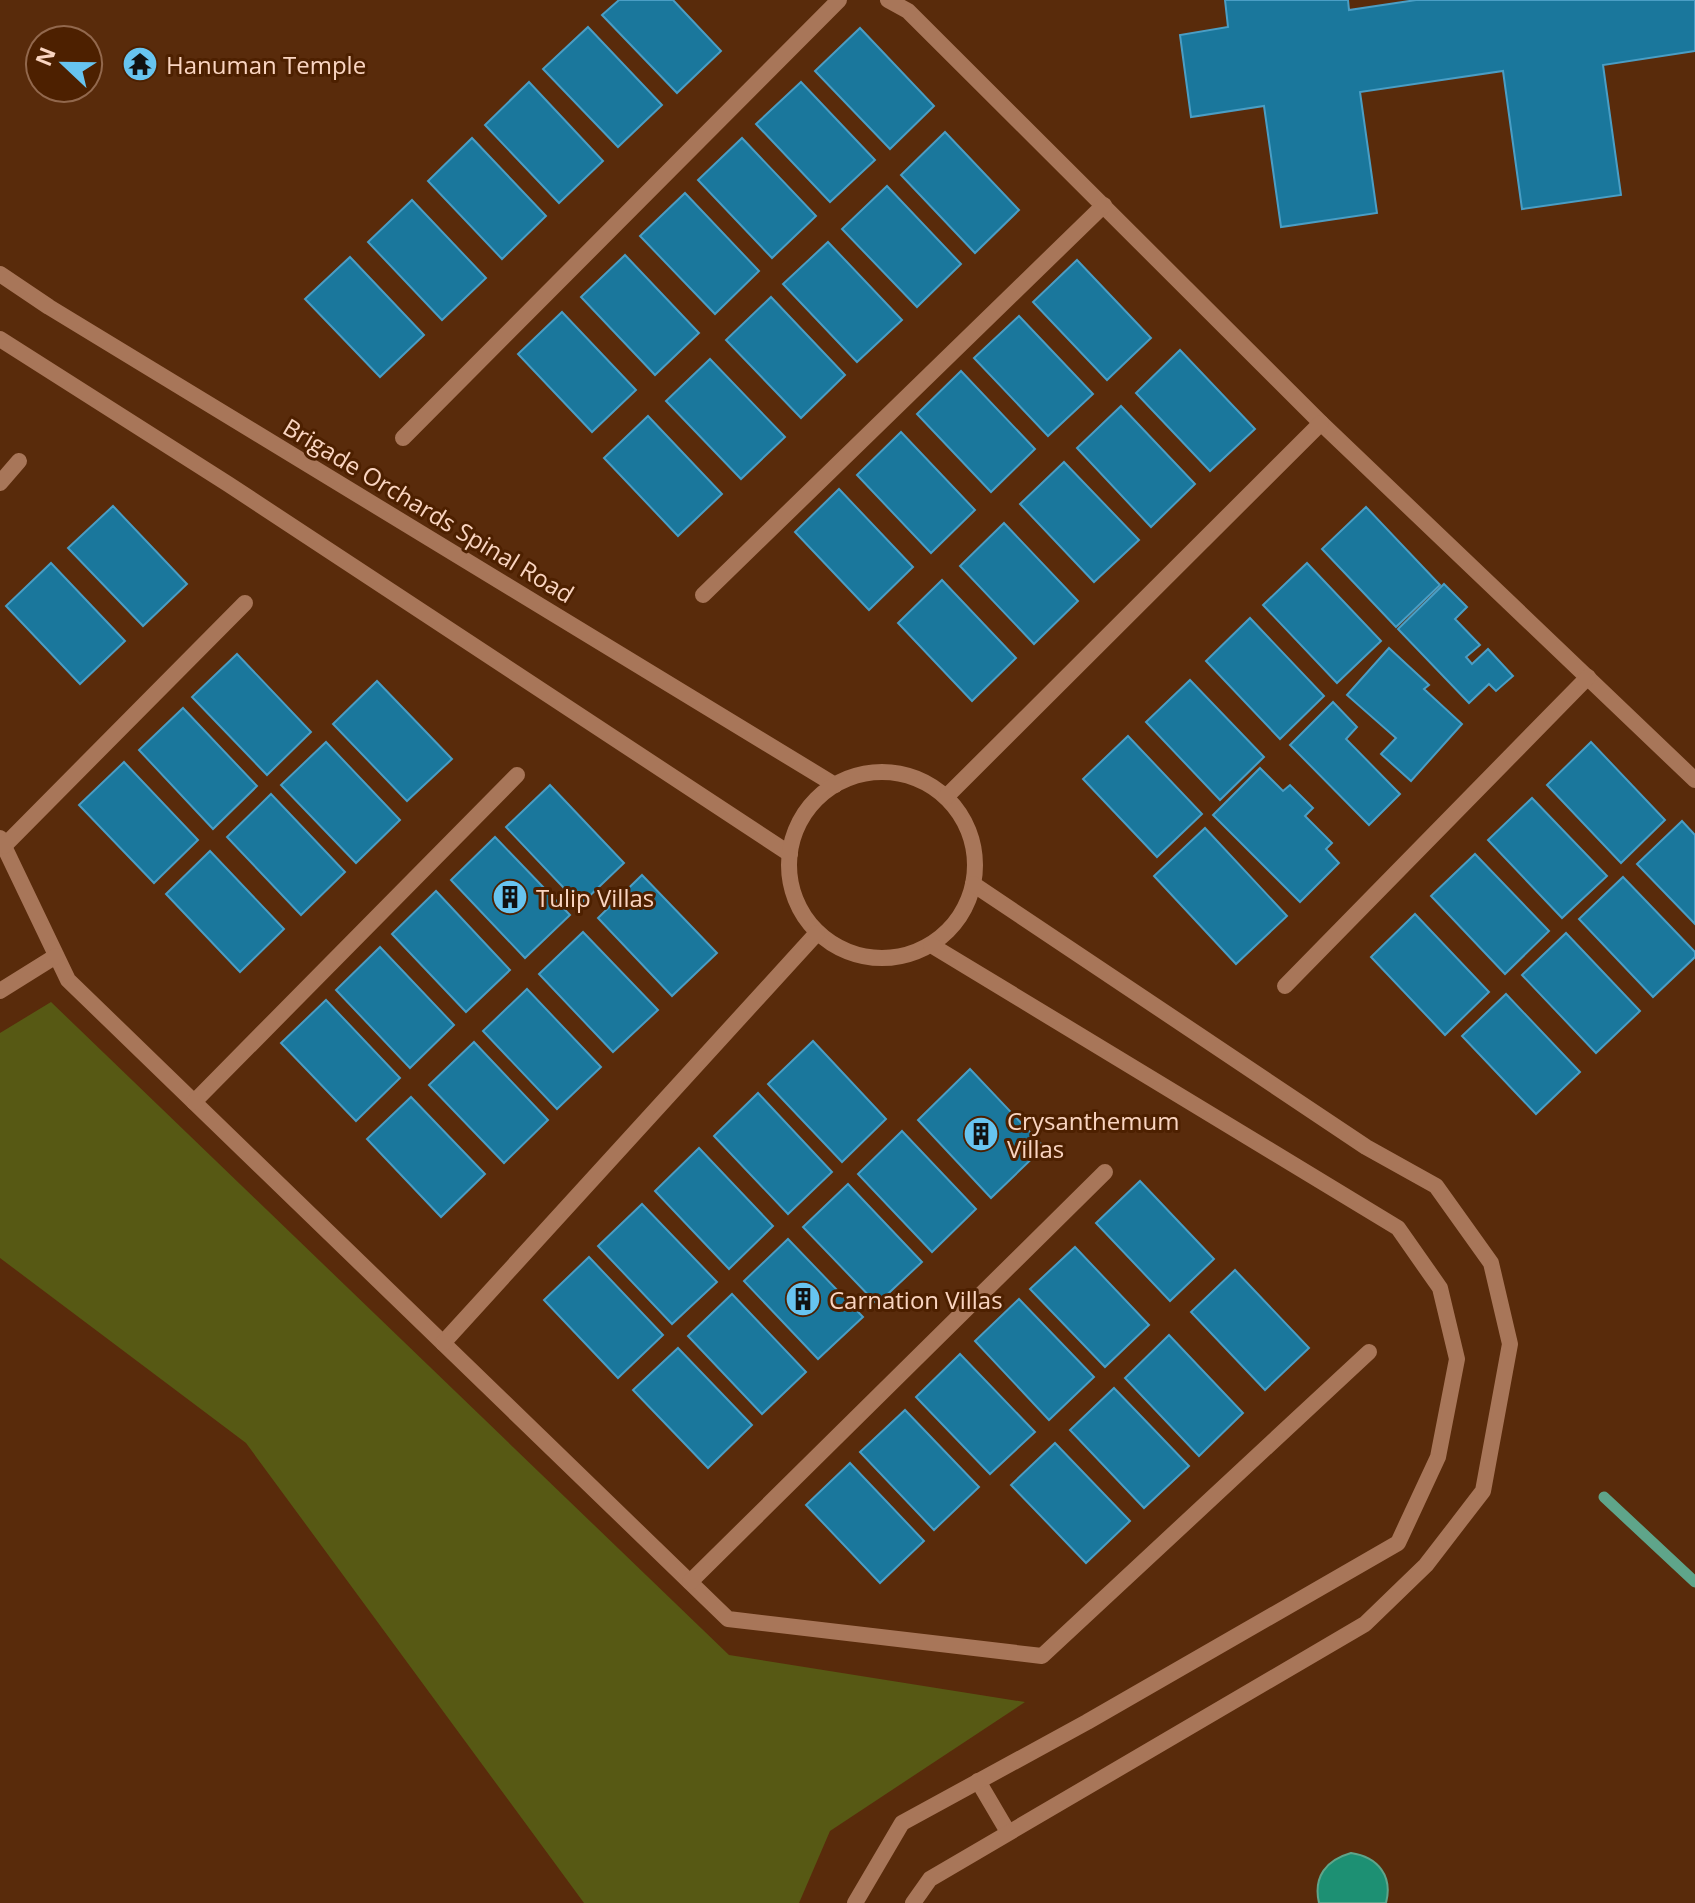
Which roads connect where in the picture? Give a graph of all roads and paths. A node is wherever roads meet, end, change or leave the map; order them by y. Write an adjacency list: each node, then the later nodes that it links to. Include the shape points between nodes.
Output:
1 (839, 0): 7 (street)
2 (888, 0): 3 (street, via 908,11)
3 (1104, 205): 6 (street); 10 (street)
4 (0, 274): 15 (street, Brigade Orchards Spinal Road)
5 (0, 339): 18 (street)
6 (1321, 423): 12 (street); 16 (street)
7 (403, 438)
8 (19, 461): 9 (street)
9 (0, 483)
10 (703, 595)
11 (245, 603): 17 (street)
12 (1588, 677): 14 (street); 23 (street)
13 (517, 775): 25 (street)
14 (1695, 780)
15 (835, 785): 16 (street, via 863,774 893,772 922,780); 18 (street, via 813,802 797,826)
16 (946, 797): 19 (street, via 965,822 974,853)
17 (2, 842): 22 (street)
18 (790, 854): 20 (street, via 790,882 800,910)
19 (973, 884): 21 (street, via 965,908); 31 (street, via 1366,1147 1436,1186 1491,1263 1510,1344 1483,1491 1426,1565 1365,1624)
20 (817, 933): 21 (street, via 843,950 872,958 903,957); 27 (street)
21 (931, 945): 30 (street, via 1398,1228 1440,1288 1457,1359 1438,1457 1398,1543)
22 (56, 956): 24 (street); 25 (street, via 68,980)
23 (1285, 986)
24 (0, 991)
25 (194, 1102): 27 (street)
26 (1105, 1172): 29 (street)
27 (443, 1343): 29 (street)
28 (1369, 1352): 29 (street, via 1042,1656 728,1619)
29 (690, 1582)
30 (978, 1781): 31 (street); 32 (street, via 902,1823)
31 (1008, 1832): 33 (street, via 930,1879)
32 (855, 1903)
33 (913, 1903)

